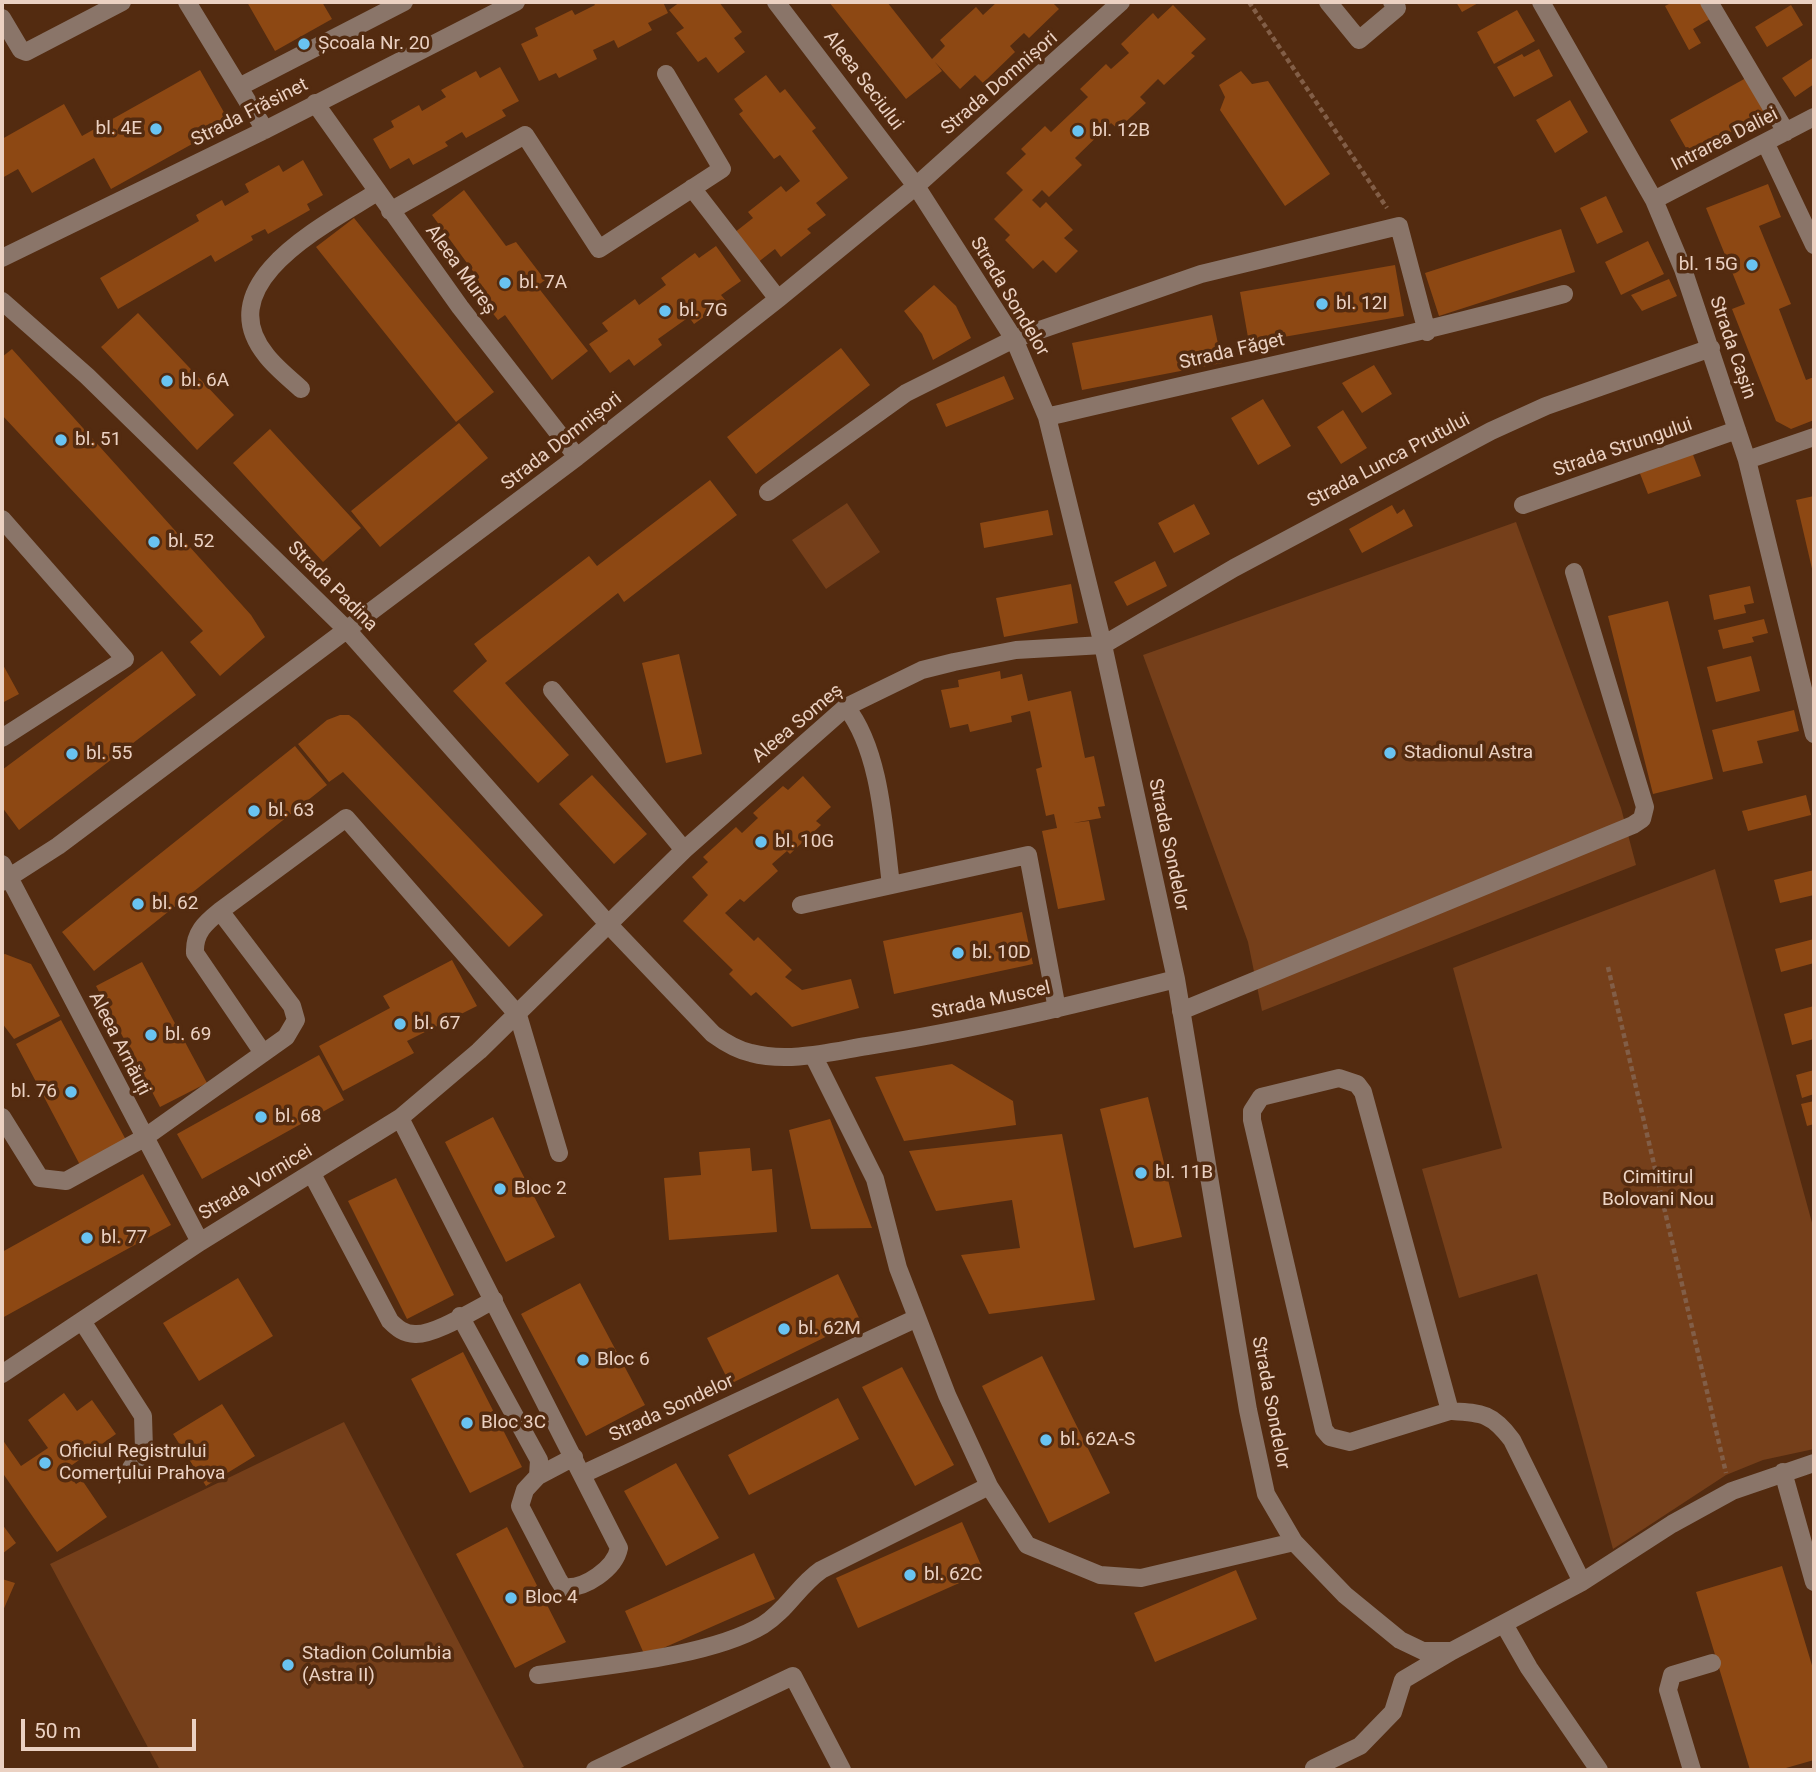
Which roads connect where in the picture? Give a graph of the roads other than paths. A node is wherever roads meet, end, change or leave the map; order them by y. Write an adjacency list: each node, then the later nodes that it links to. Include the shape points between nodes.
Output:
1 (122, 2): 11 (street, via 26,52)
2 (187, 2): 13 (street)
3 (404, 2): 13 (street)
4 (516, 2): 14 (street, Strada Frăsinet)
5 (776, 2): 19 (street, Aleea Seciului)
6 (1121, 2): 19 (street, Strada Domnișori)
7 (1328, 2): 8 (street, via 1359,40 1397,8)
8 (1392, 2)
9 (1541, 2): 22 (street, Strada Cașin)
10 (1709, 2): 17 (street)
11 (2, 18)
12 (666, 74): 20 (street, via 722,169)
13 (239, 87): 16 (street)
14 (316, 103): 16 (street, Strada Frăsinet); 21 (street, Aleea Mureș)
15 (1814, 117): 17 (street, Intrarea Daliei)
16 (265, 130): 25 (street, Strada Frăsinet)
17 (1786, 132): 18 (street, Intrarea Daliei)
18 (1766, 144): 22 (street, Intrarea Daliei); 24 (street)
19 (916, 186): 27 (street, Strada Domnișori); 30 (street, Strada Sondelor)
20 (692, 188): 23 (street, via 599,249 525,135); 27 (street)
21 (377, 192): 23 (street, Aleea Mureș); 32 (street, via 285,252 262,278 252,301 252,326 264,354)
22 (1654, 200): 31 (street, Strada Cașin)
23 (390, 211): 36 (street, Aleea Mureș)
24 (1814, 245)
25 (2, 258)
26 (1564, 294): 29 (street, Strada Făget)
27 (778, 299): 36 (street, Strada Domnișori)
28 (2, 301): 42 (street, Strada Padina, via 107,394)
29 (1427, 332): 30 (street, via 1399,226 1201,275); 33 (street, Strada Făget)
30 (1014, 339): 33 (street, Strada Sondelor); 38 (street, via 906,393)
31 (1711, 348): 34 (street, Strada Cașin); 43 (street, Strada Lunca Prutului, via 1546,406 1492,430 1234,568)
32 (300, 389)
33 (1047, 417): 43 (street, Strada Sondelor)
34 (1737, 430): 37 (street, Strada Cașin); 39 (street, Strada Strungului)
35 (1814, 438): 37 (street)
36 (578, 457): 42 (street, Strada Domnișori)
37 (1747, 460): 46 (street, Strada Cașin)
38 (768, 492)
39 (1523, 505)
40 (2, 519): 47 (street, via 125,659)
41 (1574, 572): 56 (street, via 1645,807 1642,819)
42 (348, 631): 49 (street, Strada Domnișori, via 58,846); 53 (street, Strada Padina)
43 (1103, 645): 45 (street, Aleea Someș, via 1016,650 954,662 922,670); 54 (street, Strada Sondelor)
44 (552, 690): 48 (street)
45 (846, 707): 48 (street, Aleea Someș); 50 (street, via 862,726 880,799)
46 (1814, 734)
47 (2, 738)
48 (684, 849): 53 (street, Aleea Someș)
49 (4, 875): 62 (street, Aleea Arnăuți)
50 (891, 885): 51 (street); 55 (street, via 1028,855)
51 (801, 905)
52 (220, 911): 57 (street, via 346,818); 58 (street, via 194,939 195,953); 58 (street, via 292,1006 293,1028)
53 (609, 925): 57 (street, Strada Vornicei); 59 (street, Strada Muscel, via 713,1034 729,1045 771,1056)
54 (1175, 979): 55 (street, Strada Muscel); 56 (street, Strada Sondelor)
55 (1057, 1009): 59 (street, Strada Muscel)
56 (1181, 1011): 79 (street, Strada Sondelor, via 1248,1410 1266,1494)
57 (518, 1015): 61 (street, Strada Vornicei); 63 (street)
58 (264, 1053): 62 (street)
59 (814, 1055): 68 (street, via 875,1180 898,1268)
60 (2, 1117): 62 (street, via 40,1178 53,1182 66,1181)
61 (400, 1118): 64 (street, Strada Vornicei); 66 (street)
62 (144, 1138): 65 (street, Aleea Arnăuți)
63 (559, 1153)
64 (312, 1174): 65 (street, Strada Vornicei); 67 (street, via 390,1321 413,1335)
65 (200, 1242): 69 (street, Strada Vornicei)
66 (494, 1300): 67 (street); 72 (street)
67 (460, 1316): 77 (street, via 539,1460)
68 (917, 1318): 76 (street, Strada Sondelor); 78 (street)
69 (82, 1321): 70 (street, Strada Vornicei); 74 (street, via 143,1416 144,1449)
70 (2, 1374)
71 (1450, 1410): 71 (street, via 1363,1092 1357,1084 1339,1078 1267,1093 1256,1104 1252,1119 1324,1430 1330,1437 1350,1443); 80 (street, via 1481,1412 1499,1422)
72 (574, 1457): 76 (street); 77 (street)
73 (1814, 1463): 75 (street, Strada Sondelor)
74 (131, 1468)
75 (1783, 1472): 80 (street, Strada Sondelor, via 1732,1492 1672,1524); 81 (street)
76 (583, 1474): 77 (street, via 619,1548 610,1568 572,1588 563,1587 520,1506 525,1490)
77 (538, 1476)
78 (989, 1486): 79 (street, via 1027,1545 1100,1575 1141,1578); 85 (street, via 821,1570 778,1615 744,1635 665,1656)
79 (1294, 1542): 83 (street, Strada Sondelor, via 1345,1595 1400,1640 1423,1651)
80 (1582, 1582): 82 (street, Strada Sondelor)
81 (1814, 1582)
82 (1505, 1626): 83 (street, Strada Sondelor); 89 (street)
83 (1452, 1651): 86 (street, via 1403,1680 1393,1712 1360,1746)
84 (1712, 1663): 90 (street, via 1672,1675 1668,1689)
85 (538, 1675)
86 (1314, 1768)
87 (595, 1770): 88 (street, via 793,1675)
88 (842, 1770)
89 (1599, 1770)
90 (1692, 1770)

